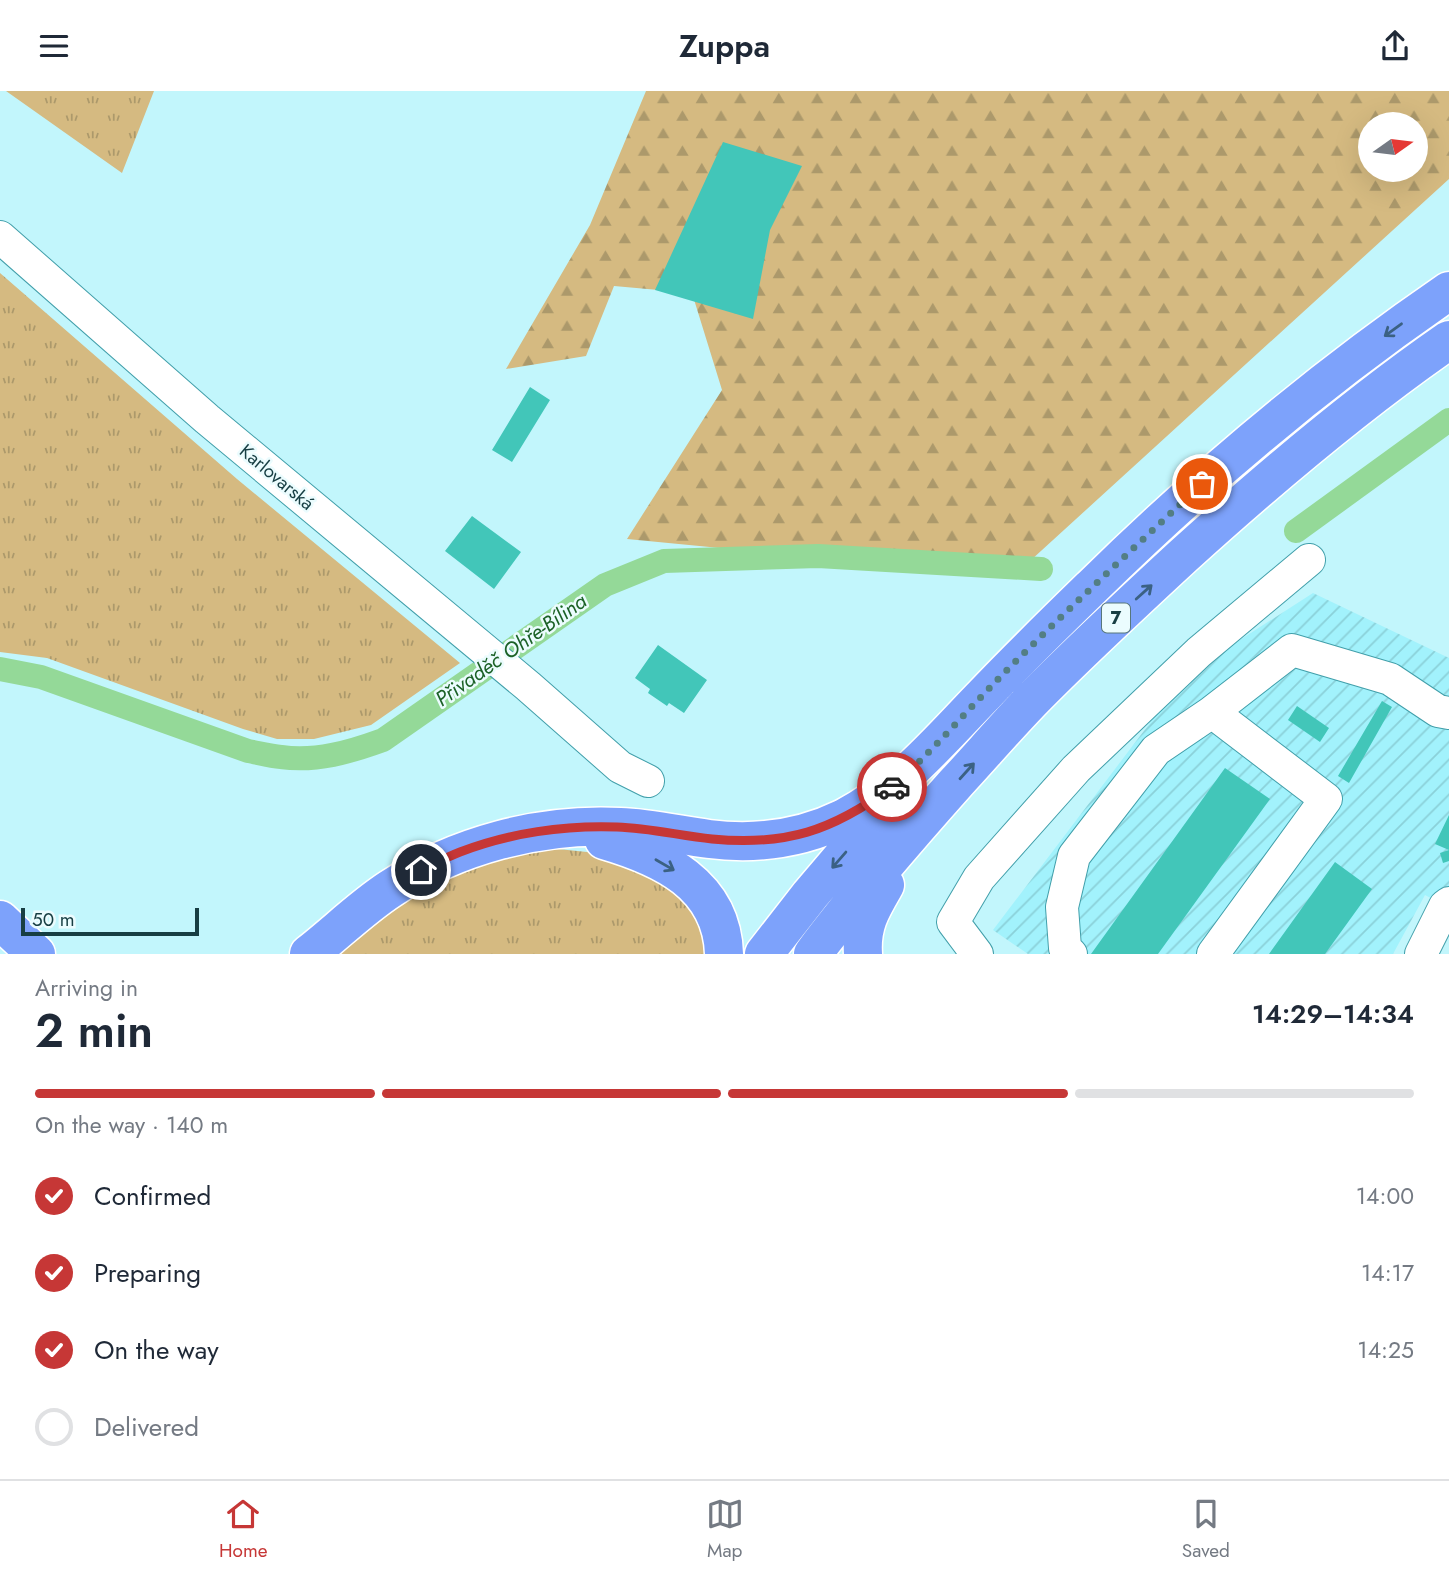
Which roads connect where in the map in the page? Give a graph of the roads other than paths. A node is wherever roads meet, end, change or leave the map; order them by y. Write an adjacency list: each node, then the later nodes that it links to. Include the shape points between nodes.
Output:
1 (0, 237): 8 (street, Karlovarská, via 207,419 620,767)
2 (1449, 291): 7 (highway, 7, one-way to 7, via 1304,399 1202,484 1016,661)
3 (1449, 340): 9 (highway, 7, one-way to 3, via 1029,703 1128,606 1328,430)
4 (1309, 561): 19 (street, via 1199,652 1076,769 979,878 954,922)
5 (1212, 712): 6 (street, via 1292,650 1390,679 1438,711); 20 (street, via 1156,751 1074,856 1062,907 1066,948); 21 (street, via 1326,799)
6 (1449, 713)
7 (929, 751): 10 (highway, via 869,803 797,836 743,841 619,827); 16 (highway, 7, one-way to 16)
8 (648, 781)
9 (921, 822): 17 (highway, 7); 18 (highway, via 867,916)
10 (529, 833): 13 (highway, via 460,852 421,870 362,909); 15 (highway, one-way to 15, via 590,836 649,855 673,869 712,906)
11 (1447, 904): 22 (street)
12 (0, 920): 14 (highway)
13 (320, 948)
14 (36, 954)
15 (724, 954)
16 (764, 954)
17 (813, 954)
18 (863, 954)
19 (977, 954)
20 (1071, 954)
21 (1213, 954)
22 (1421, 954)

